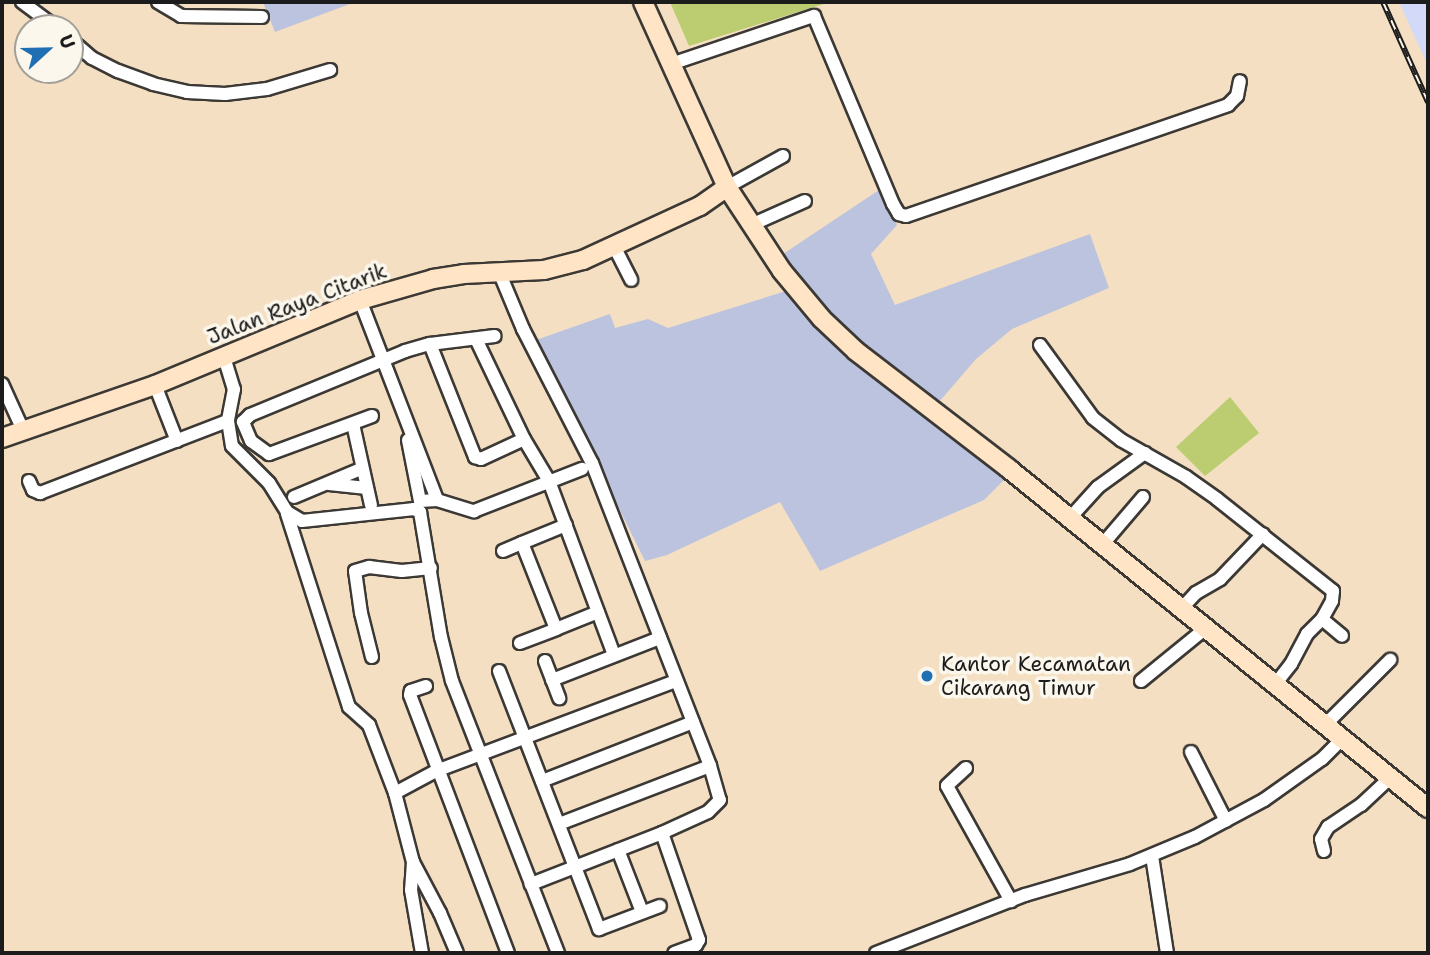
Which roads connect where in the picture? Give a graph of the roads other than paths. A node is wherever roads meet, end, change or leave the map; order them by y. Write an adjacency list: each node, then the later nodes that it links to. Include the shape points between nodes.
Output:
1 (22, 2): 5 (street)
2 (158, 2): 6 (street)
3 (176, 2): 6 (street)
4 (643, 2): 9 (street)
5 (38, 14)
6 (181, 16): 7 (street)
7 (261, 18)
8 (84, 51): 10 (street, via 118,71 187,92 267,89)
9 (671, 64): 11 (street, via 814,16 892,204 906,216 1228,105 1237,96); 13 (street)
10 (330, 70)
11 (1240, 81)
12 (783, 156): 13 (street)
13 (727, 187): 15 (street); 16 (street, Jalan Raya Citarik)
14 (805, 201): 15 (street)
15 (751, 225): 46 (street, via 801,295 839,335)
16 (614, 246): 17 (street, Jalan Raya Citarik, via 544,270); 18 (street)
17 (500, 274): 19 (street, Jalan Raya Citarik, via 433,279); 59 (street, via 592,463)
18 (631, 281)
19 (360, 300): 24 (street, Jalan Raya Citarik); 25 (street)
20 (495, 336): 21 (street)
21 (476, 338): 22 (street); 33 (street)
22 (430, 344): 25 (street); 33 (street, via 475,457)
23 (1041, 345): 35 (street, via 1093,418)
24 (224, 357): 27 (street, Jalan Raya Citarik); 29 (street, via 234,389)
25 (384, 360): 30 (street, via 250,415 243,422 251,441 269,454); 39 (street, via 438,500 474,511)
26 (2, 384): 31 (street)
27 (155, 385): 31 (street, Jalan Raya Citarik); 34 (street)
28 (372, 416): 30 (street)
29 (228, 421): 34 (street); 45 (street, via 232,446 269,484)
30 (353, 424): 36 (street)
31 (23, 430): 32 (street, Jalan Raya Citarik)
32 (2, 438)
33 (524, 439): 39 (street)
34 (177, 441): 38 (street, via 40,493)
35 (1145, 453): 46 (street, via 1121,467); 48 (street)
36 (361, 468): 40 (street); 41 (street)
37 (582, 469): 39 (street)
38 (29, 481)
39 (549, 481): 47 (street)
40 (325, 484): 41 (street); 42 (street)
41 (367, 488): 44 (street)
42 (294, 497)
43 (1143, 497): 50 (street)
44 (371, 505)
45 (287, 512): 52 (street, via 302,521 418,510); 83 (street, via 349,707 369,725)
46 (1069, 519): 50 (street)
47 (566, 525): 49 (street); 54 (street)
48 (1263, 534): 53 (street, via 1220,579); 55 (street, via 1333,591)
49 (522, 543): 51 (street); 57 (street)
50 (1102, 545): 53 (street)
51 (503, 551)
52 (430, 568): 62 (street, via 355,571); 77 (street, via 452,681)
53 (1182, 608): 56 (street)
54 (598, 612): 57 (street); 61 (street)
55 (1322, 619): 58 (street); 69 (street)
56 (1206, 628): 68 (street); 69 (street)
57 (556, 629): 60 (street)
58 (1342, 636)
59 (660, 638): 61 (street); 67 (street)
60 (520, 643)
61 (614, 655): 66 (street)
62 (372, 657)
63 (1390, 660): 73 (street)
64 (545, 661): 66 (street)
65 (499, 671): 74 (street)
66 (552, 680): 71 (street)
67 (675, 681): 72 (street); 74 (street)
68 (1141, 681)
69 (1276, 683): 73 (street)
70 (426, 686): 80 (street, via 410,695)
71 (559, 698)
72 (693, 722): 78 (street); 82 (street)
73 (1326, 724): 75 (street)
74 (526, 738): 77 (street); 82 (street)
75 (1342, 739): 81 (street); 85 (street, via 1301,774)
76 (1191, 752): 85 (street)
77 (480, 754): 80 (street); 93 (street)
78 (710, 766): 86 (street); 87 (street, via 719,792 718,805)
79 (966, 768): 94 (street, via 947,786)
80 (436, 771): 83 (street); 99 (street)
81 (1390, 778): 84 (street); 89 (street, via 1328,827 1321,839)
82 (541, 780): 86 (street)
83 (395, 793): 91 (street)
84 (1428, 808)
85 (1226, 821): 90 (street)
86 (559, 824): 92 (street)
87 (662, 833): 88 (street); 101 (street, via 699,940)
88 (618, 850): 92 (street); 96 (street)
89 (1324, 851)
90 (1152, 856): 94 (street); 103 (street)
91 (413, 862): 97 (street, via 411,890); 98 (street)
92 (576, 868): 93 (street); 96 (street, via 600,929)
93 (531, 884): 100 (street)
94 (1010, 901): 102 (street)
95 (660, 906): 96 (street)
96 (642, 912)
97 (422, 953)
98 (457, 953)
99 (508, 953)
100 (558, 953)
101 (674, 953)
102 (876, 953)
103 (1167, 953)

